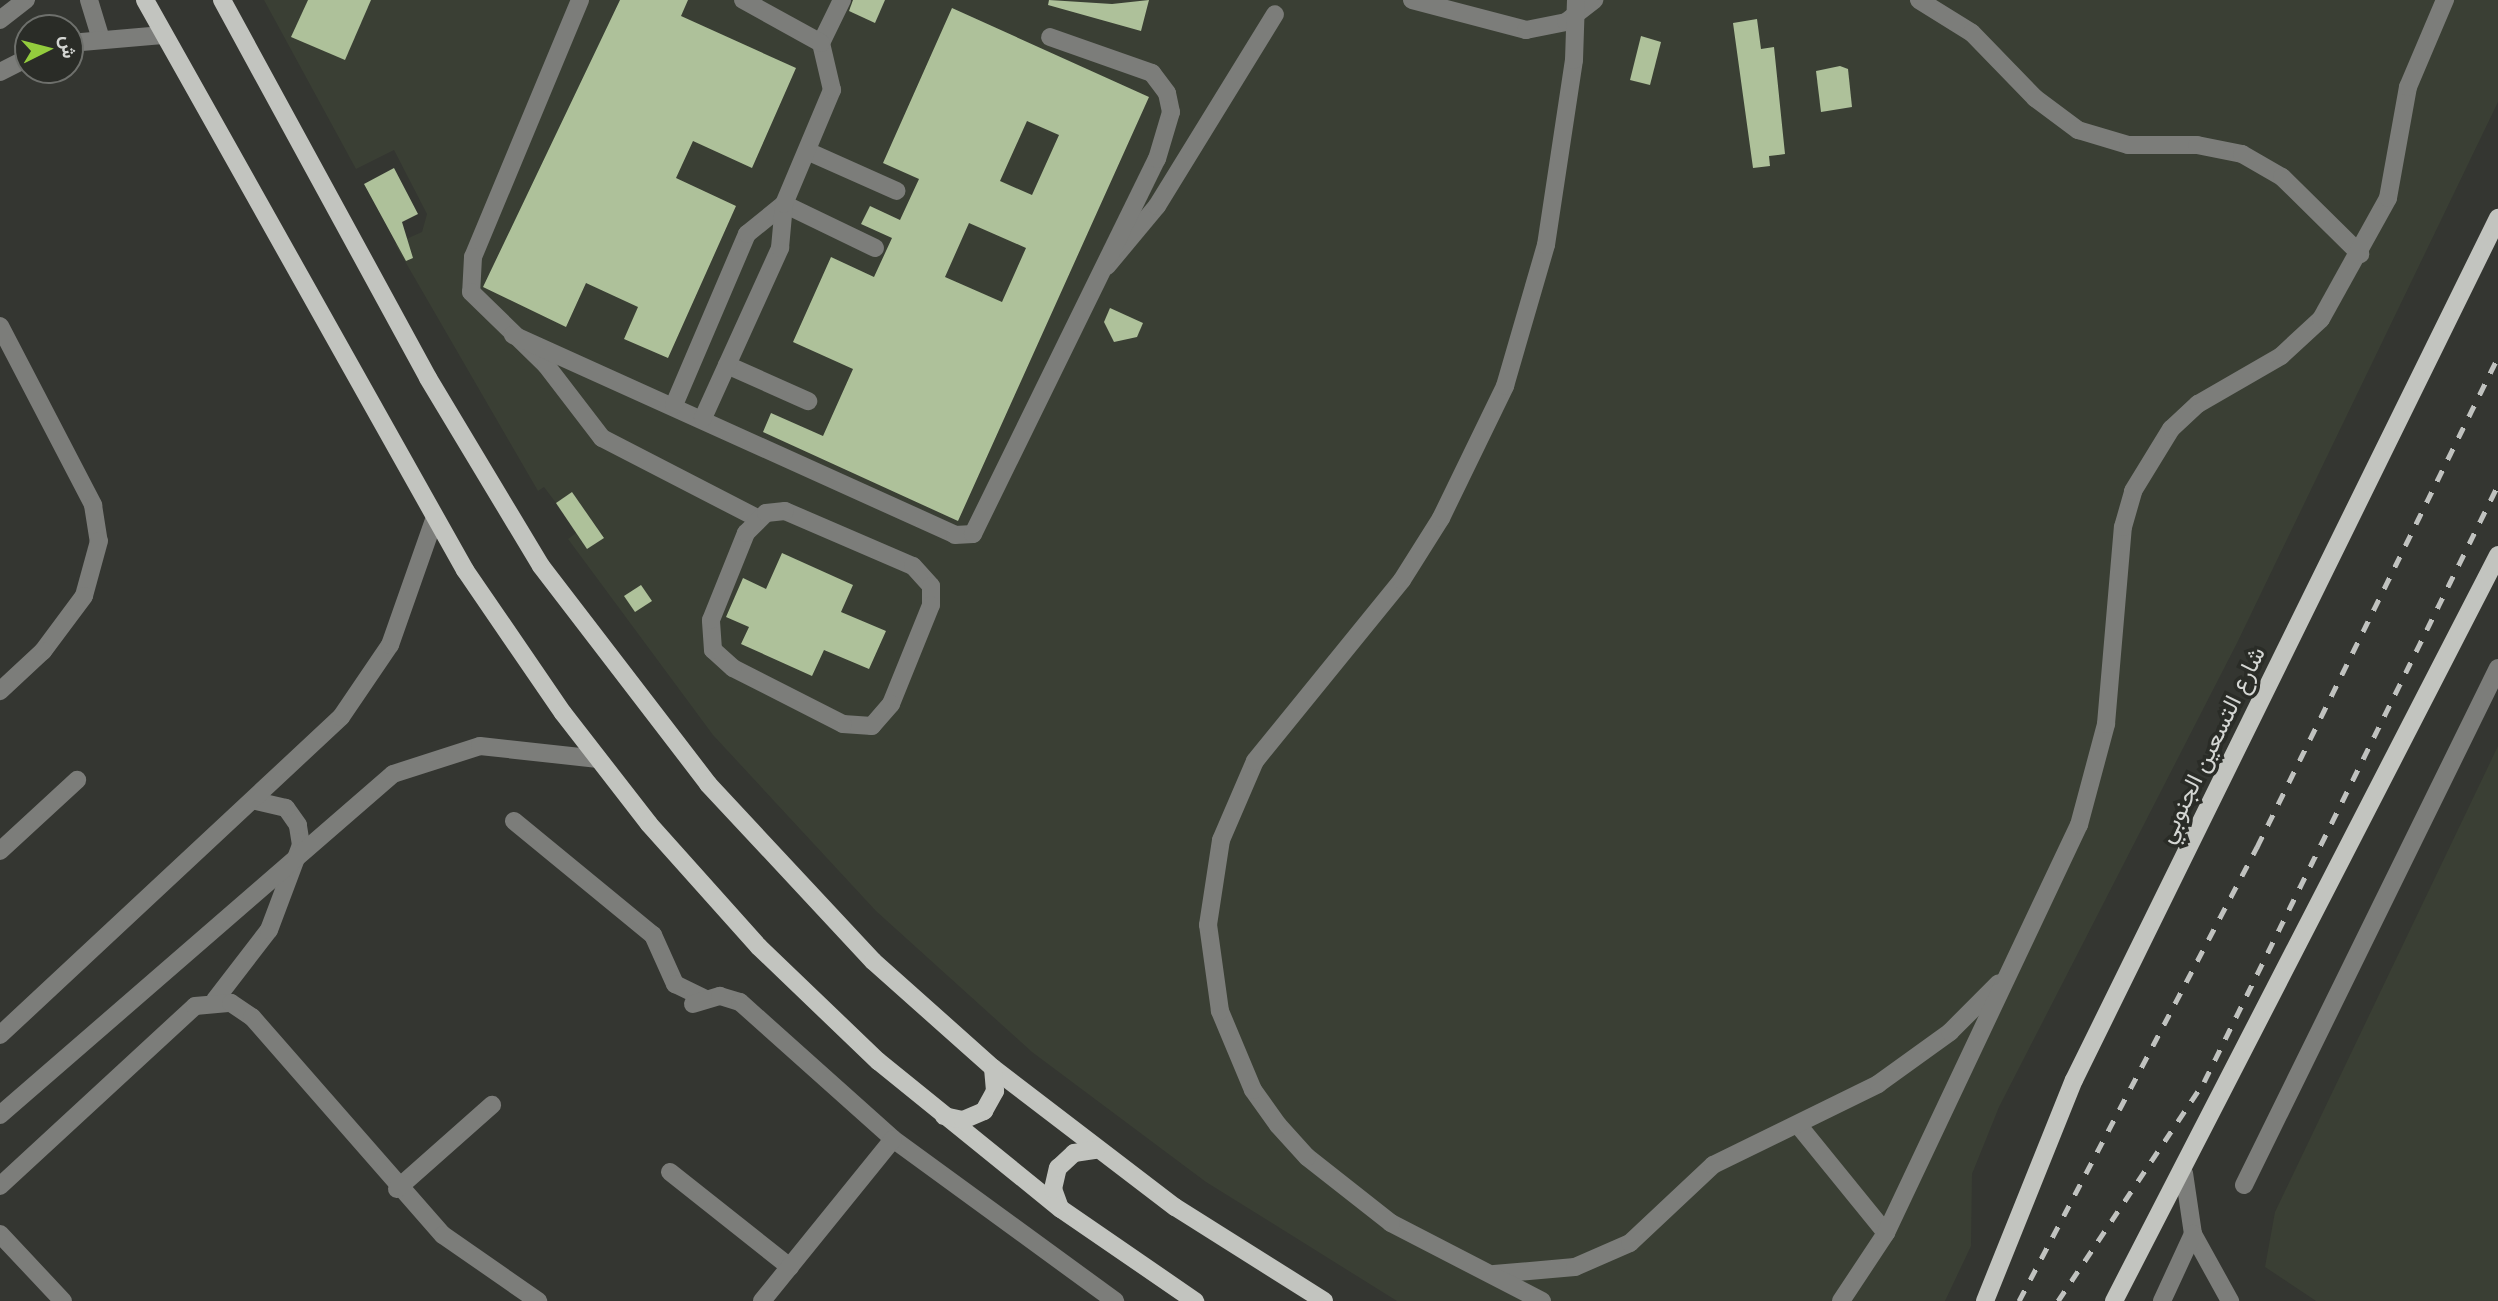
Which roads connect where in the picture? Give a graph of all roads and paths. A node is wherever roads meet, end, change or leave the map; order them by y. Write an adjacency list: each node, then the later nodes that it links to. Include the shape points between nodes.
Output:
1 (26, 0): 14 (street)
2 (89, 0): 16 (street)
3 (145, 0): 15 (main road)
4 (222, 0): 47 (main road, via 428,378 541,566 657,722 761,845 873,961)
5 (580, 0): 28 (street, via 469,268 479,304)
6 (743, 0): 19 (street)
7 (1412, 0): 12 (street, via 1527,30)
8 (1594, 0): 12 (street)
9 (1919, 0): 25 (street, via 1972,33 2035,98 2078,130 2128,145 2197,145 2242,154 2282,177)
10 (2445, 0): 25 (street, via 2408,87 2388,198)
11 (836, 2): 19 (street)
12 (1576, 8): 64 (street, via 1546,245 1505,386 1453,496 1402,580 1255,761 1221,840 1208,925 1227,1031 1278,1125 1380,1215)
13 (1275, 14): 26 (street, via 1157,206)
14 (0, 20)
15 (163, 35): 16 (street); 34 (main road)
16 (100, 37): 18 (street)
17 (1050, 37): 26 (street, via 1143,68 1160,82 1170,102 1157,159)
18 (84, 40)
19 (821, 43): 20 (street, via 832,90)
20 (807, 151): 21 (street); 22 (street)
21 (897, 191)
22 (784, 204): 24 (street); 29 (street, via 780,248); 31 (street, via 747,234)
23 (2498, 218): 73 (main road, شارع التسعين الجنوبي, via 2074,1080)
24 (875, 248)
25 (2360, 254): 44 (street, via 2303,340 2198,404 2171,429 2133,491 2123,527 2114,672 2094,775 2060,874)
26 (1096, 276): 32 (street, via 981,525 967,537)
27 (0, 326): 37 (street, via 93,505 99,541 84,596 43,651)
28 (513, 335): 31 (street); 33 (street, via 546,365 602,438)
29 (727, 365): 30 (street); 32 (street)
30 (808, 401)
31 (674, 405): 32 (street)
32 (703, 418)
33 (757, 518): 33 (street, via 785,511 913,566 927,578 931,605 881,721 862,729 843,724 733,668 713,650 711,620)
34 (434, 520): 38 (main road); 40 (street, via 390,645 366,685 312,750)
35 (2498, 555): 55 (main road)
36 (2498, 668): 56 (street)
37 (0, 691)
38 (598, 759): 43 (street, via 480,746 438,755 393,774); 50 (main road, via 759,947)
39 (77, 780): 42 (street)
40 (256, 801): 43 (street, via 276,803 293,816 301,835); 46 (street)
41 (514, 821): 52 (street, via 653,935 675,985 699,1001 740,1002)
42 (0, 850)
43 (298, 855): 45 (street, via 269,930); 49 (street)
44 (2013, 968): 51 (street, via 1915,1059); 60 (street)
45 (215, 1000): 57 (street, via 180,1019); 58 (street, via 252,1017)
46 (0, 1035)
47 (993, 1068): 50 (main road, via 995,1091 984,1111 963,1120); 53 (main road)
48 (492, 1105): 58 (street)
49 (0, 1115)
50 (941, 1115): 59 (main road)
51 (1799, 1126): 60 (street); 64 (street, via 1733,1152 1695,1180 1654,1225 1603,1257 1545,1273)
52 (893, 1139): 63 (street); 69 (street)
53 (1096, 1150): 59 (main road, via 1074,1153 1058,1167 1053,1189); 70 (main road)
54 (670, 1172): 63 (street)
55 (2184, 1173): 62 (street); 74 (main road)
56 (2244, 1185)
57 (0, 1186)
58 (397, 1189): 67 (street, via 443,1235)
59 (1060, 1209): 65 (main road)
60 (1886, 1233): 72 (street)
61 (0, 1234): 66 (street)
62 (2193, 1234): 75 (street); 76 (street)
63 (790, 1267): 68 (street)
64 (1485, 1273): 71 (street)
65 (1187, 1299)
66 (63, 1301)
67 (538, 1301)
68 (762, 1301)
69 (1115, 1301)
70 (1324, 1301)
71 (1542, 1301)
72 (1841, 1301)
73 (1985, 1301)
74 (2114, 1301)
75 (2162, 1301)
76 (2230, 1301)

